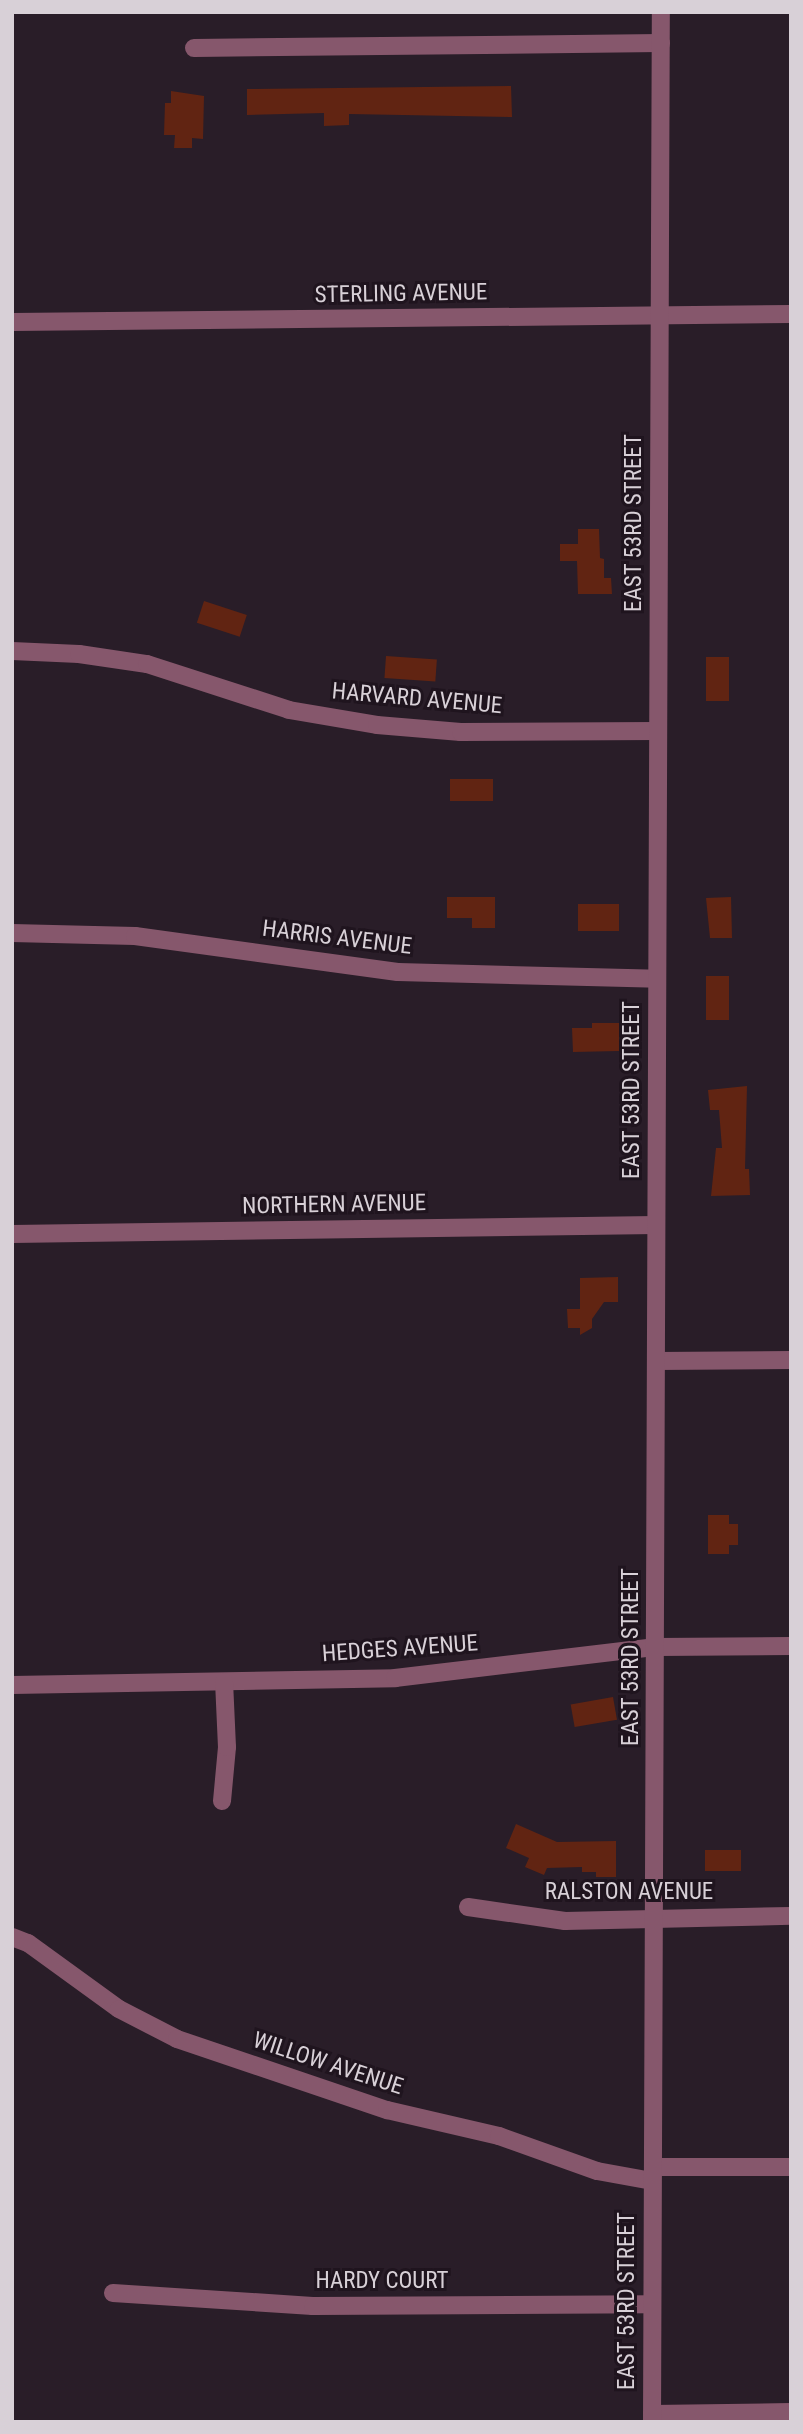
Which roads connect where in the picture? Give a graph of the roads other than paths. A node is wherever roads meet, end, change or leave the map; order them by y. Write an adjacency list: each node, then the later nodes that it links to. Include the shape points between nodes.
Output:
1 (661, 12): 2 (street, EAST 53RD STREET)
2 (661, 43): 3 (street); 5 (street, EAST 53RD STREET)
3 (194, 48)
4 (791, 314): 5 (street, STERLING AVENUE)
5 (660, 316): 6 (street, STERLING AVENUE); 8 (street, EAST 53RD STREET)
6 (12, 322)
7 (12, 651): 8 (street, HARVARD AVENUE, via 147,664 289,710 377,725 461,732)
8 (657, 731): 10 (street, EAST 53RD STREET)
9 (12, 933): 10 (street, HARRIS AVENUE, via 135,936 398,972)
10 (657, 979): 11 (street, EAST 53RD STREET)
11 (656, 1225): 12 (street, NORTHERN AVENUE); 14 (street, EAST 53RD STREET)
12 (12, 1234)
13 (791, 1360): 14 (street)
14 (656, 1361): 16 (street, EAST 53RD STREET)
15 (791, 1646): 16 (street, HEDGES AVENUE)
16 (656, 1647): 17 (street, HEDGES AVENUE, via 395,1678); 21 (street, EAST 53RD STREET)
17 (224, 1682): 18 (street, HEDGES AVENUE); 19 (street, via 227,1747)
18 (12, 1685)
19 (222, 1801)
20 (468, 1907): 21 (street, RALSTON AVENUE, via 565,1921)
21 (655, 1916): 22 (street, RALSTON AVENUE); 25 (street, EAST 53RD STREET)
22 (791, 1916)
23 (12, 1937): 25 (street, WILLOW AVENUE, via 28,1943 119,2010 177,2039 387,2110 499,2136 597,2171)
24 (791, 2166): 25 (street, WILLOW AVENUE)
25 (652, 2174): 27 (street, EAST 53RD STREET)
26 (113, 2293): 27 (street, HARDY COURT, via 313,2306)
27 (651, 2304): 29 (street, EAST 53RD STREET)
28 (791, 2412): 29 (street)
29 (652, 2418)

